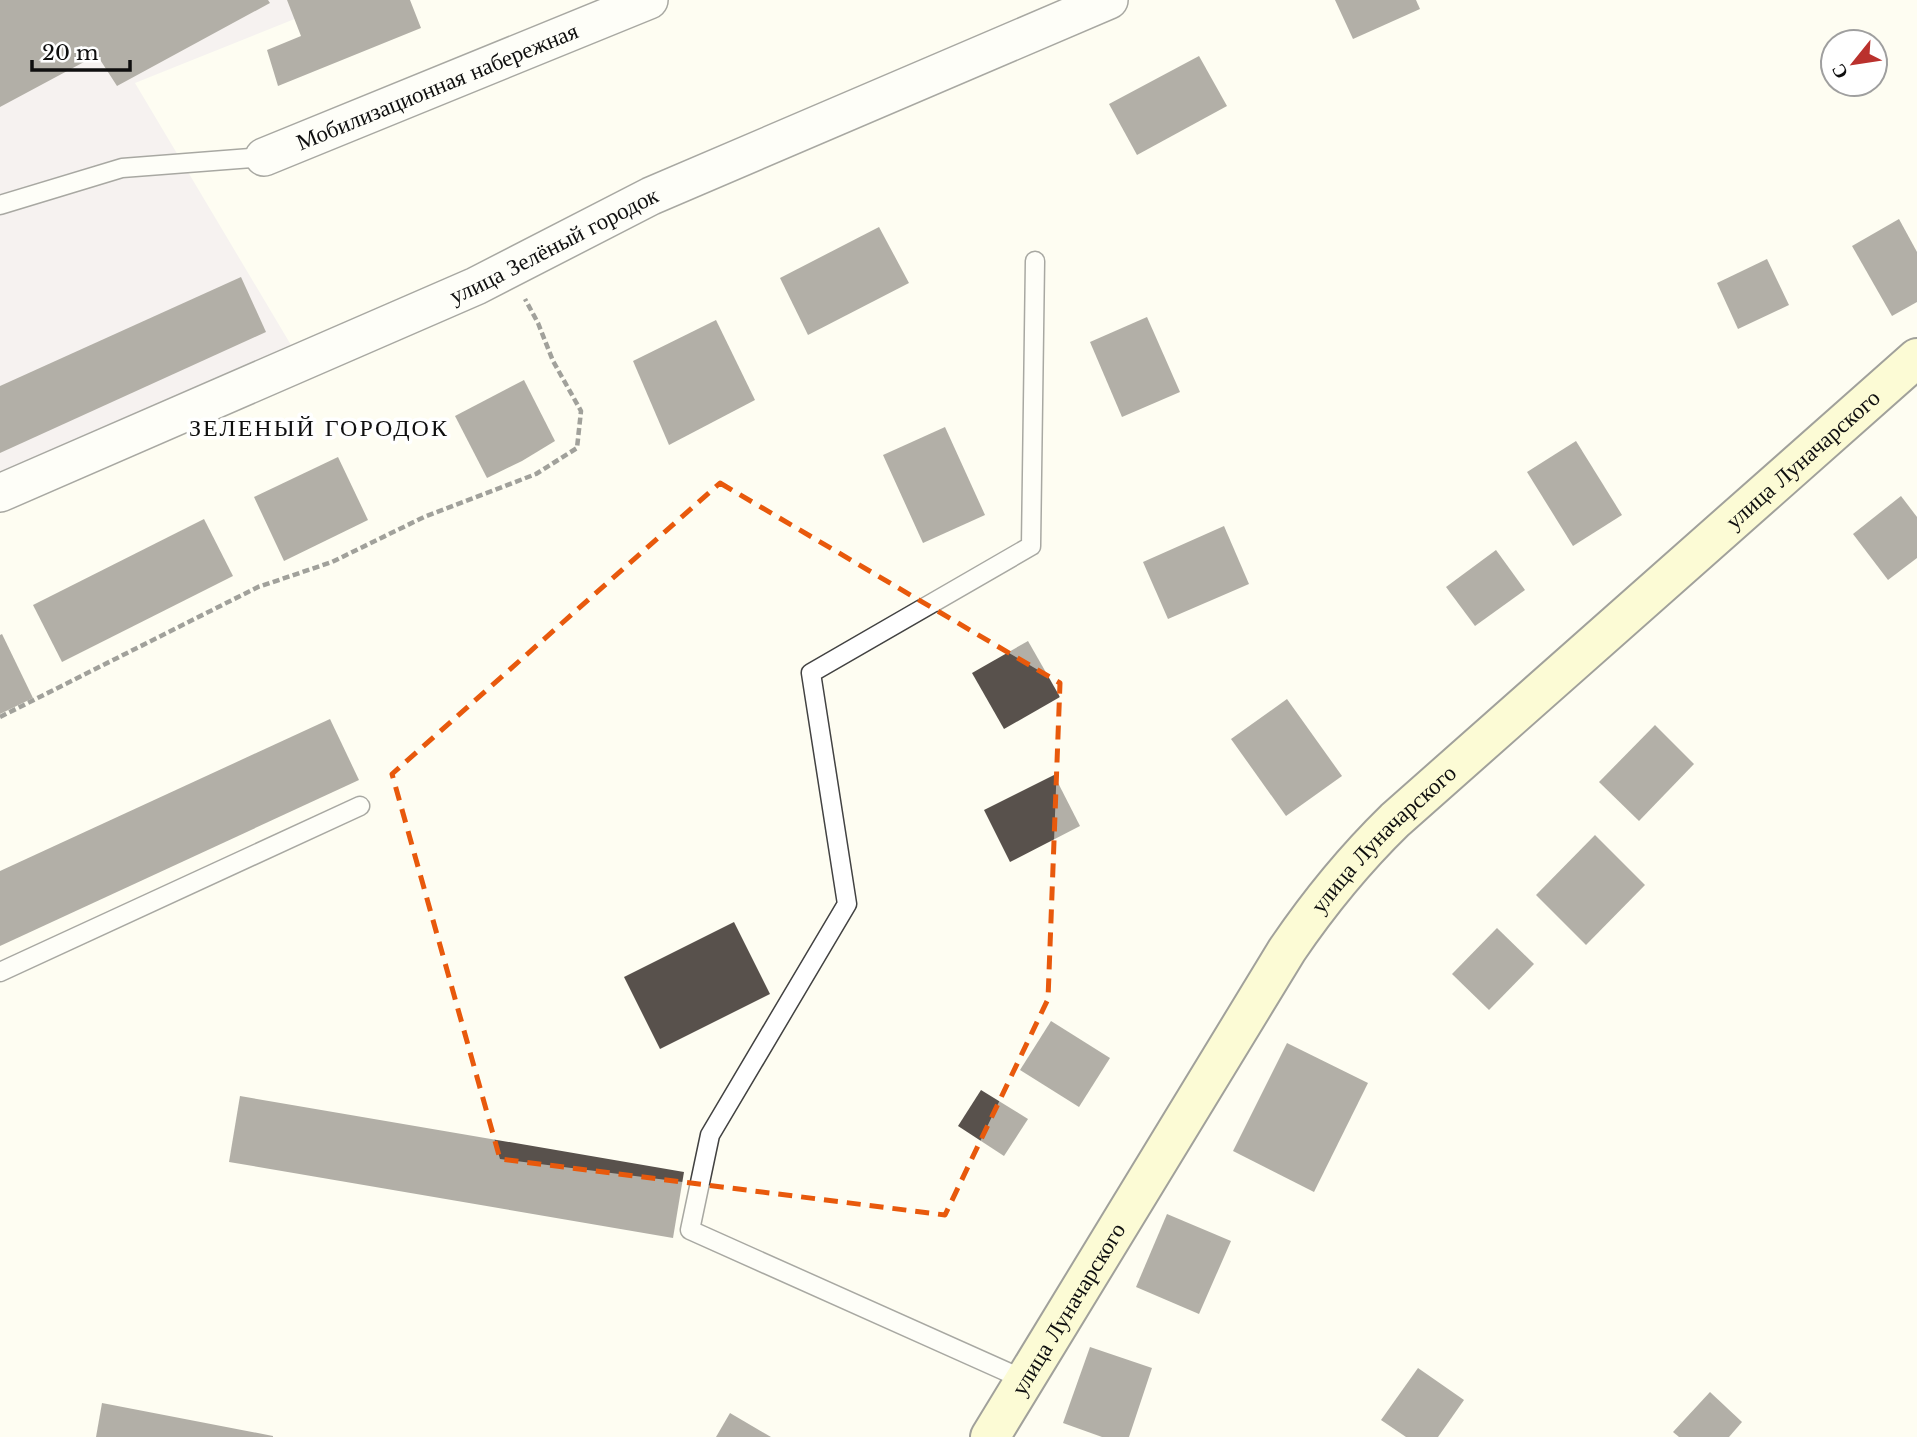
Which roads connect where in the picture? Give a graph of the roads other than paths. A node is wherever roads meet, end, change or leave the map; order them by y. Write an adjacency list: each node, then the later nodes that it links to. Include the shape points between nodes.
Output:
1 (649, 0): 3 (street, Мобилизационная набережная)
2 (1109, 0): 7 (street, улица Зелёный городок, via 651,196 476,286)
3 (264, 157): 4 (lane, via 122,168)
4 (0, 205)
5 (1035, 261): 10 (lane, via 1031,546 811,673 846,904 710,1135 690,1230)
6 (1917, 358): 10 (street, улица Луначарского, via 1405,810 1355,860 1287,950)
7 (0, 494)
8 (360, 806): 9 (lane)
9 (0, 972)
10 (1025, 1380): 11 (street, улица Луначарского)
11 (990, 1437)

